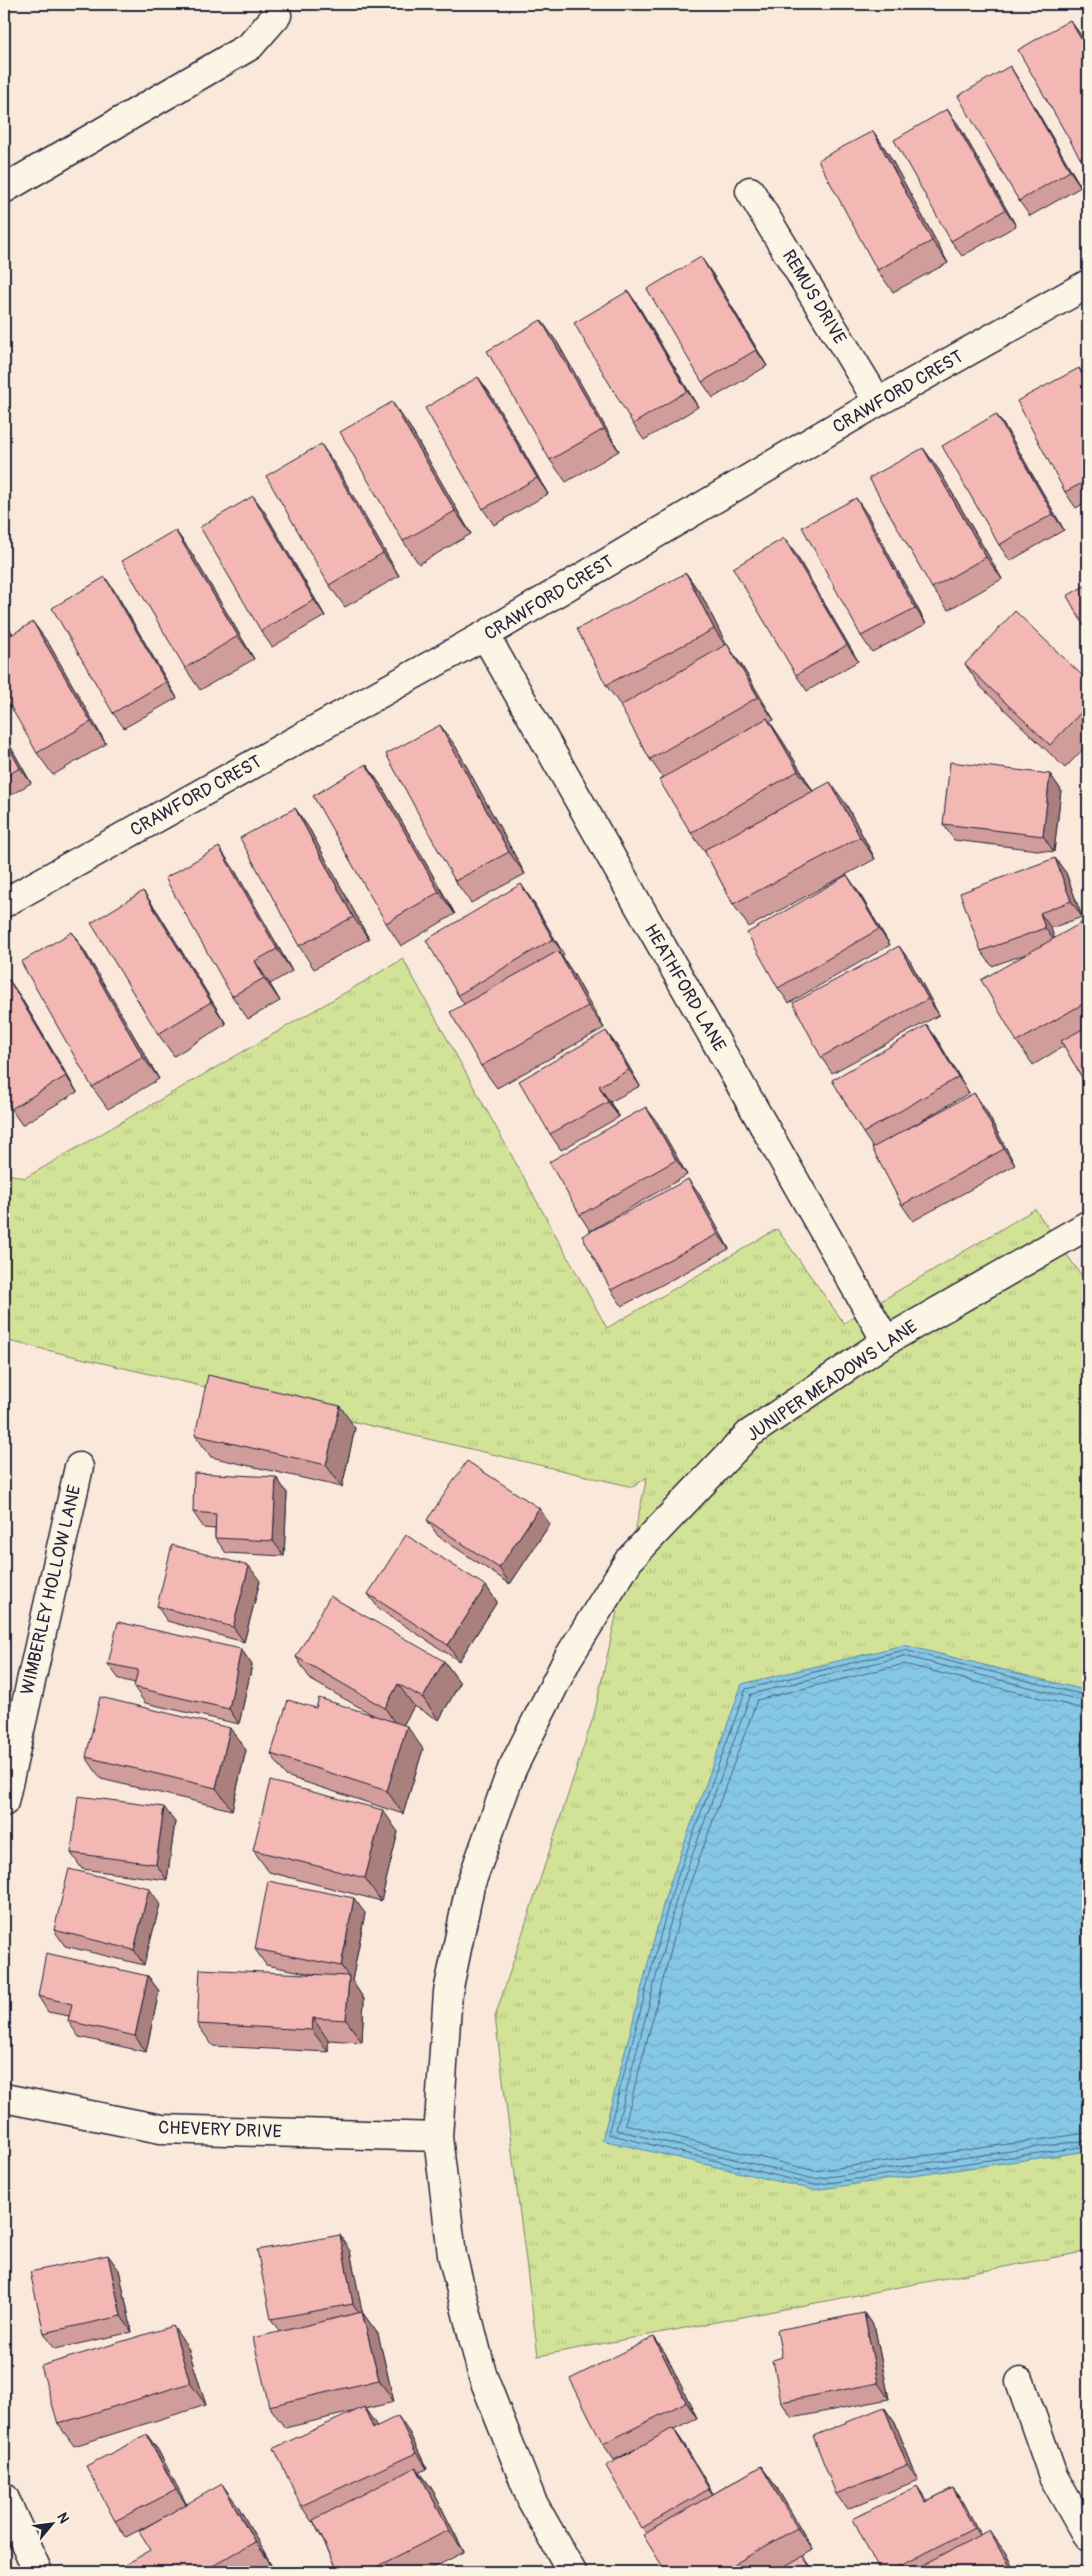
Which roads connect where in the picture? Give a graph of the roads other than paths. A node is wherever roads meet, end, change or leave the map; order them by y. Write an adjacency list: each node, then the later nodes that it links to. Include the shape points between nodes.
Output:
1 (274, 4): 2 (street, via 277,15 250,46)
2 (4, 190)
3 (750, 191): 5 (street, REMUS DRIVE)
4 (1088, 284): 5 (street, CRAWFORD CREST)
5 (878, 402): 6 (street, CRAWFORD CREST)
6 (485, 635): 7 (street, CRAWFORD CREST); 9 (street, HEATHFORD LANE)
7 (4, 903)
8 (1088, 1225): 9 (street, JUNIPER MEADOWS LANE)
9 (886, 1341): 13 (street, JUNIPER MEADOWS LANE, via 749,1434 629,1560 568,1658 512,1769 470,1886 448,1992)
10 (79, 1467): 11 (street, WIMBERLEY HOLLOW LANE)
11 (4, 1802)
12 (4, 2098): 13 (street, CHEVERY DRIVE, via 161,2129)
13 (438, 2137): 18 (street, JUNIPER MEADOWS LANE, via 452,2255 484,2377 532,2501)
14 (1020, 2382): 16 (street, via 1053,2476)
15 (4, 2497): 17 (street)
16 (1088, 2538)
17 (38, 2572)
18 (572, 2572)

